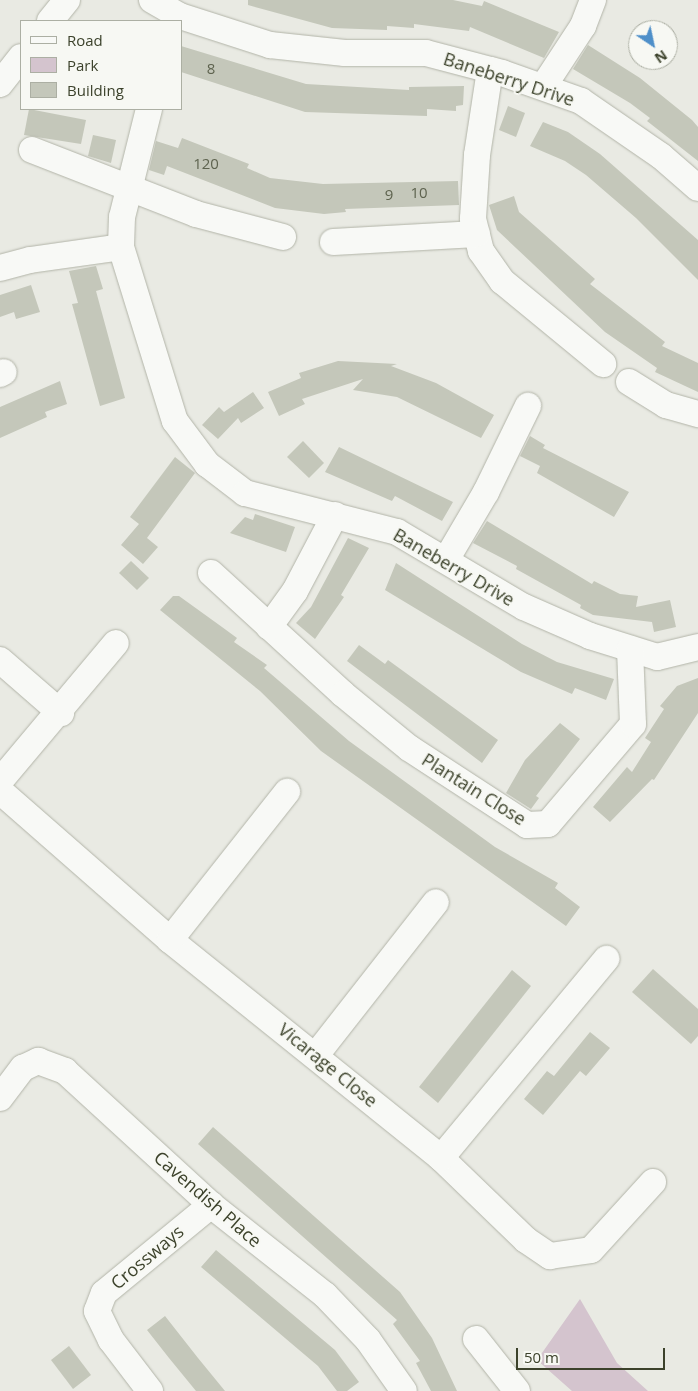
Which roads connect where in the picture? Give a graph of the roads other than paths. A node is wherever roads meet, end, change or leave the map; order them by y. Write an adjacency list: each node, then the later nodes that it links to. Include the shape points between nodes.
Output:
1 (67, 0): 5 (street)
2 (152, 0): 4 (street, Baneberry Drive)
3 (593, 0): 9 (street, via 583,26)
4 (179, 19): 7 (street, Baneberry Drive, via 270,45 345,53 426,53)
5 (51, 20)
6 (20, 58): 8 (street)
7 (490, 70): 9 (street, Baneberry Drive); 14 (street, via 477,155 473,219)
8 (0, 84)
9 (543, 87): 13 (street, Baneberry Drive, via 581,101 661,156)
10 (149, 110): 12 (street, Baneberry Drive)
11 (32, 150): 12 (street)
12 (131, 186): 15 (street, via 196,214); 17 (street, Baneberry Drive, via 122,217)
13 (698, 188)
14 (477, 234): 16 (street); 19 (street, via 481,251 502,281)
15 (283, 237)
16 (333, 242)
17 (121, 247): 18 (street, via 30,260); 23 (street, Baneberry Drive, via 175,421 207,464 245,494)
18 (0, 268)
19 (603, 364)
20 (629, 382): 22 (street, via 666,405)
21 (528, 406): 24 (street, via 486,492)
22 (698, 414)
23 (335, 515): 24 (street, Baneberry Drive, via 397,532); 26 (street, via 295,591)
24 (446, 560): 29 (street, Baneberry Drive, via 524,608)
25 (211, 573): 26 (street, Plantain Close)
26 (269, 627): 29 (street, Plantain Close, via 409,748 527,825 548,824 633,724)
27 (116, 644): 31 (street)
28 (698, 647): 29 (street, Baneberry Drive, via 657,657)
29 (630, 649)
30 (0, 660): 31 (street)
31 (61, 713): 32 (street)
32 (0, 782)
33 (0, 791): 36 (street, Vicarage Close)
34 (287, 792): 36 (street)
35 (436, 902): 38 (street)
36 (170, 940): 38 (street, Vicarage Close)
37 (606, 959): 40 (street)
38 (316, 1056): 40 (street, Vicarage Close)
39 (0, 1098): 42 (street, Cavendish Place, via 22,1068 38,1061 53,1063)
40 (441, 1158): 41 (street, Vicarage Close, via 526,1240 550,1256 591,1250)
41 (653, 1182)
42 (211, 1205): 44 (street, Crossways, via 104,1293 97,1312 111,1340); 45 (street, Cavendish Place, via 325,1295 368,1340)
43 (476, 1339): 46 (street)
44 (150, 1391)
45 (404, 1391)
46 (517, 1391)

